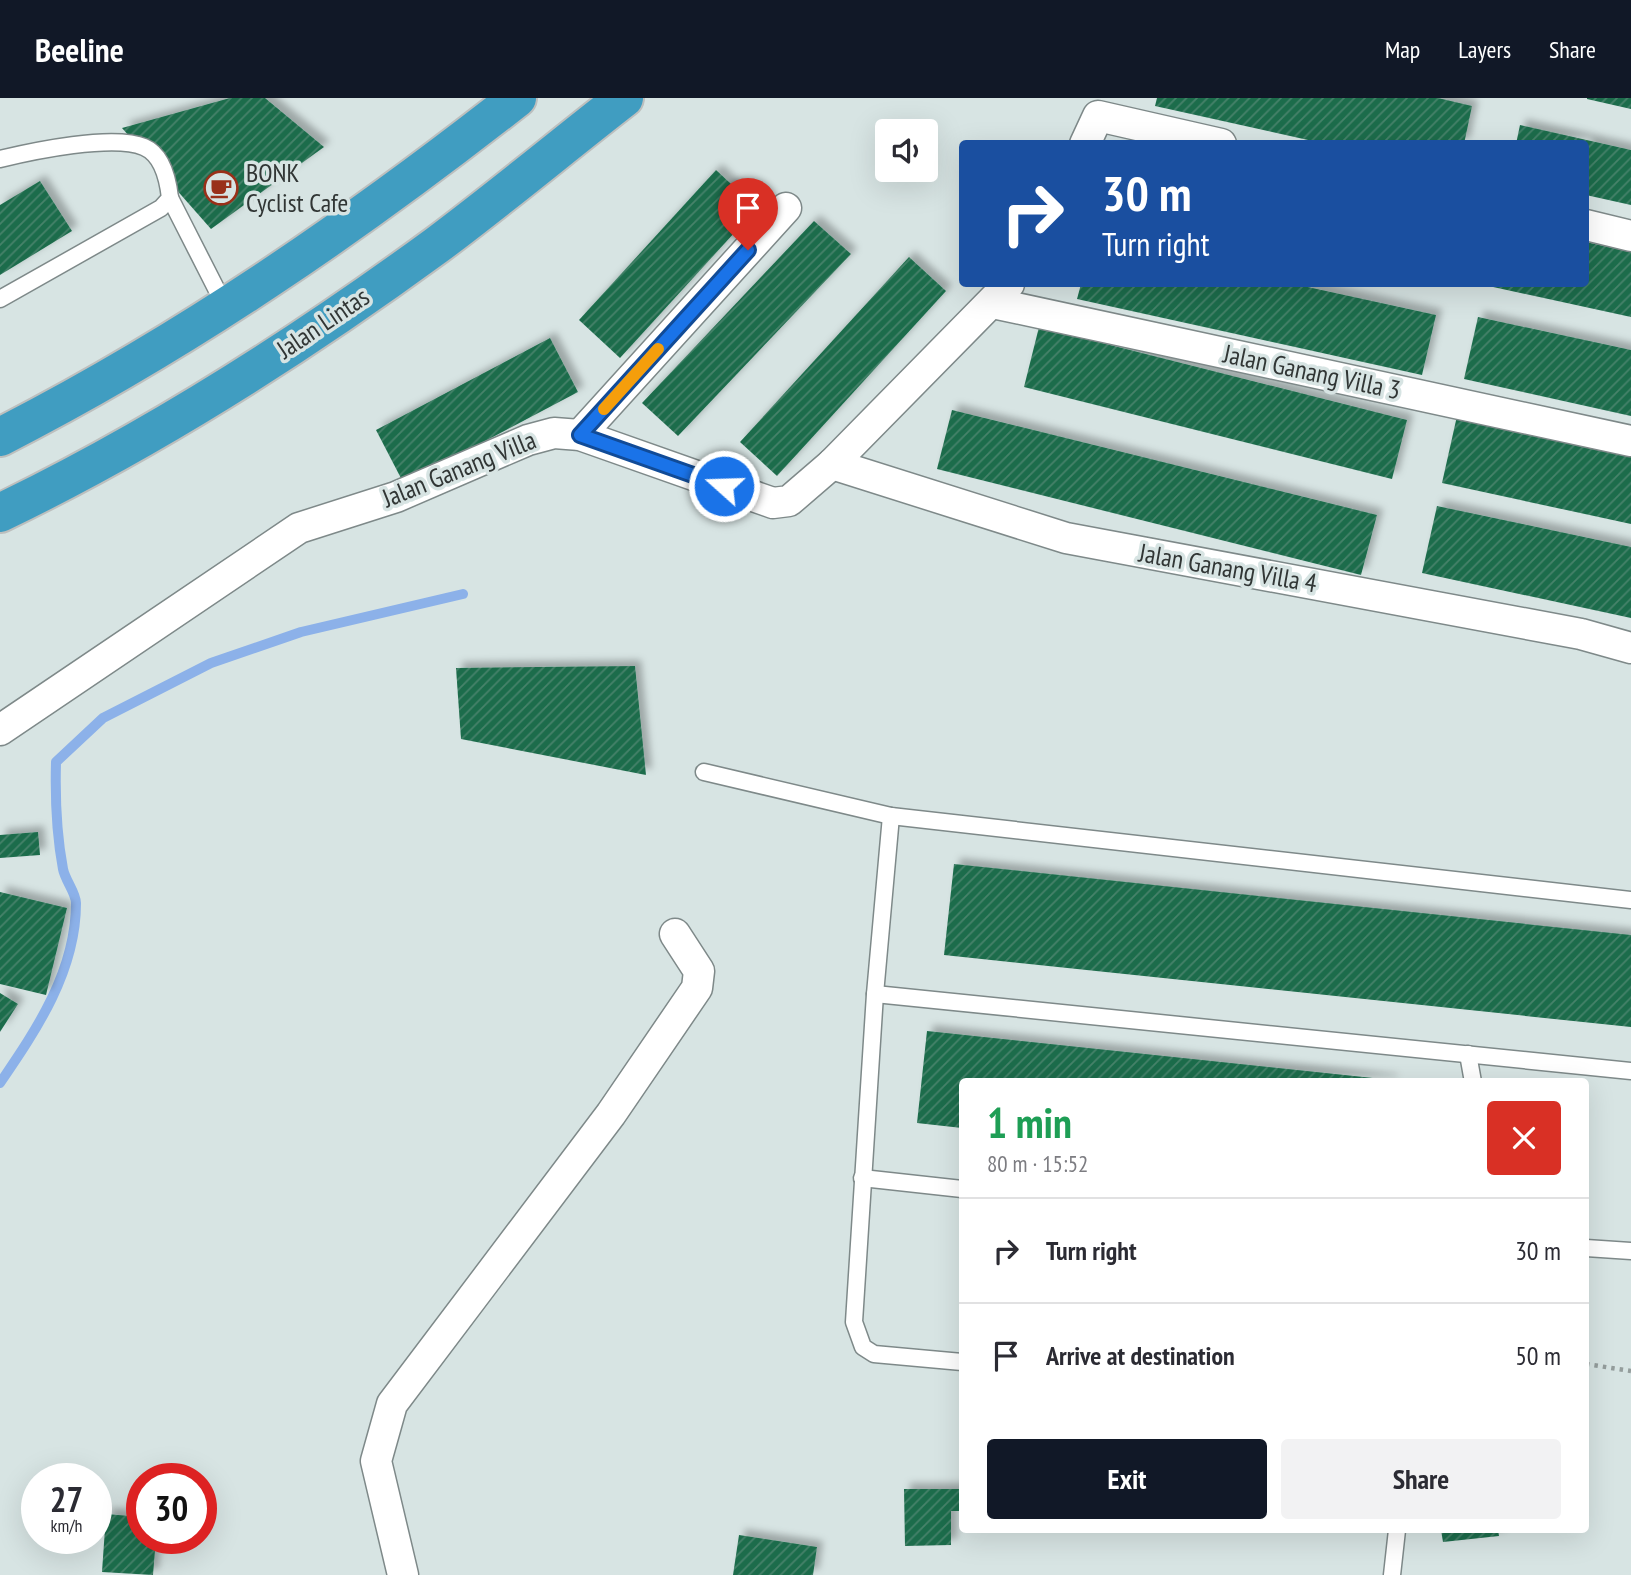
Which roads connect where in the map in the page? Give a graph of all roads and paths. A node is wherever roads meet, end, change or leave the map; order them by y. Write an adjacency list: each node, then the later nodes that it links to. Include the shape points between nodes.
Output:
1 (517, 98): 13 (highway, via 401,189)
2 (624, 98): 18 (highway, Jalan Lintas, via 438,244 342,312 68,480)
3 (1102, 107): 4 (street); 5 (street)
4 (1087, 140)
5 (1208, 140)
6 (0, 159): 7 (lane, via 75,145 145,147 158,158 168,178)
7 (170, 198): 12 (lane, via 161,208); 13 (lane)
8 (786, 208): 14 (street)
9 (1589, 226): 10 (street)
10 (1631, 236)
11 (1001, 293): 16 (street, Jalan Ganang Villa 3); 17 (street, Jalan Ganang Villa)
12 (0, 299)
13 (226, 308): 15 (highway)
14 (580, 435): 17 (street, Jalan Ganang Villa, via 773,503 789,501); 20 (street, Jalan Ganang Villa, via 554,433 528,440 396,497 299,528)
15 (0, 437)
16 (1631, 441)
17 (832, 464): 19 (street, Jalan Ganang Villa 4, via 1066,538 1581,634)
18 (0, 513)
19 (1631, 648)
20 (0, 730)
21 (704, 772): 22 (lane)
22 (891, 816): 23 (lane); 25 (lane)
23 (1631, 900)
24 (675, 934): 37 (street, via 699,971 697,988 611,1114 392,1404 376,1461)
25 (875, 994): 26 (lane); 29 (lane)
26 (1468, 1054): 27 (lane); 28 (lane)
27 (1631, 1071)
28 (1472, 1078)
29 (862, 1178): 30 (lane); 33 (lane, via 857,1335 874,1354)
30 (959, 1189)
31 (1589, 1248): 32 (lane)
32 (1631, 1251)
33 (959, 1362)
34 (1589, 1364): 35 (path)
35 (1631, 1371)
36 (1397, 1533): 38 (lane)
37 (403, 1575)
38 (1392, 1575)

